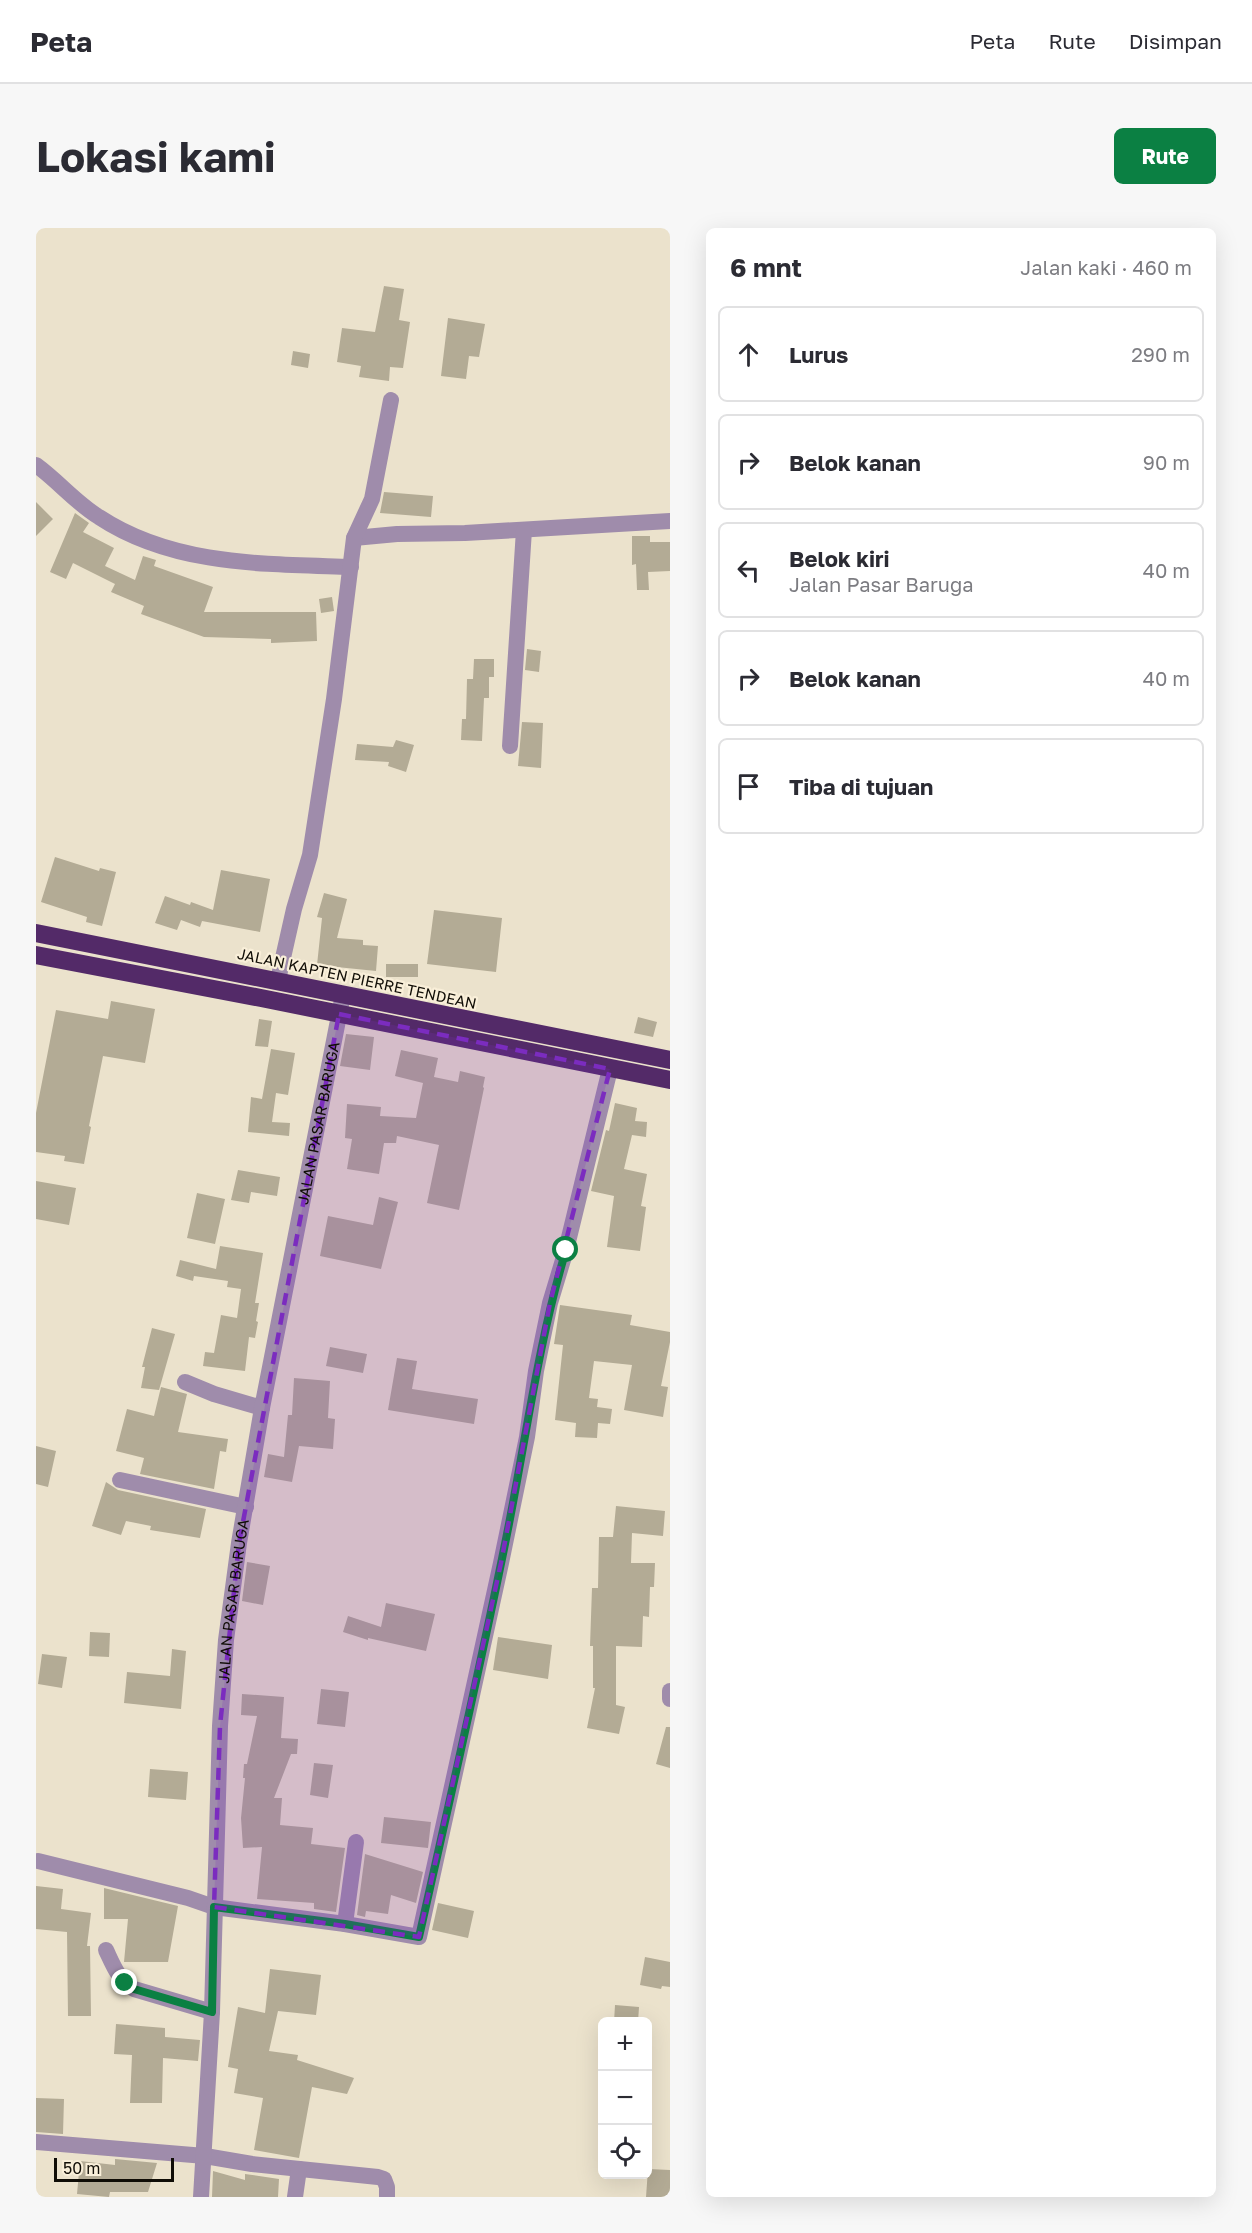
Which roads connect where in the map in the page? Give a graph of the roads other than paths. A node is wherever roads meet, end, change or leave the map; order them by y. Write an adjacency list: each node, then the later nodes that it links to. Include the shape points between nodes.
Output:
1 (391, 400): 5 (street, via 372,499)
2 (36, 465): 6 (street, via 98,517 145,542 202,557)
3 (670, 521): 4 (street)
4 (524, 530): 5 (street); 7 (street)
5 (354, 538): 6 (street)
6 (351, 567): 10 (street, via 310,855)
7 (510, 746)
8 (36, 933): 10 (highway, JALAN KAPTEN PIERRE TENDEAN)
9 (36, 955): 12 (highway)
10 (278, 980): 11 (highway, JALAN KAPTEN PIERRE TENDEAN)
11 (343, 994): 12 (street, JALAN PASAR BARUGA); 13 (highway, JALAN KAPTEN PIERRE TENDEAN)
12 (339, 1014): 14 (highway); 17 (street, JALAN PASAR BARUGA)
13 (670, 1060)
14 (610, 1069): 15 (highway); 25 (street, via 550,1303 501,1563 419,1937)
15 (670, 1080)
16 (185, 1382): 17 (street)
17 (262, 1408): 19 (street, JALAN PASAR BARUGA)
18 (120, 1480): 19 (street)
19 (246, 1507): 24 (street, JALAN PASAR BARUGA, via 226,1640)
20 (670, 1691): 21 (street)
21 (670, 1700)
22 (356, 1842): 25 (street)
23 (38, 1861): 24 (street)
24 (214, 1907): 25 (street); 27 (street, JALAN PASAR BARUGA)
25 (345, 1924)
26 (106, 1950): 27 (street, via 117,1975 134,1989)
27 (212, 2012): 29 (street, JALAN PASAR BARUGA)
28 (36, 2142): 29 (street)
29 (205, 2156): 30 (street); 31 (street, JALAN PASAR BARUGA)
30 (299, 2169): 32 (street); 33 (street, via 378,2177 384,2180)
31 (201, 2197)
32 (295, 2197)
33 (387, 2197)

